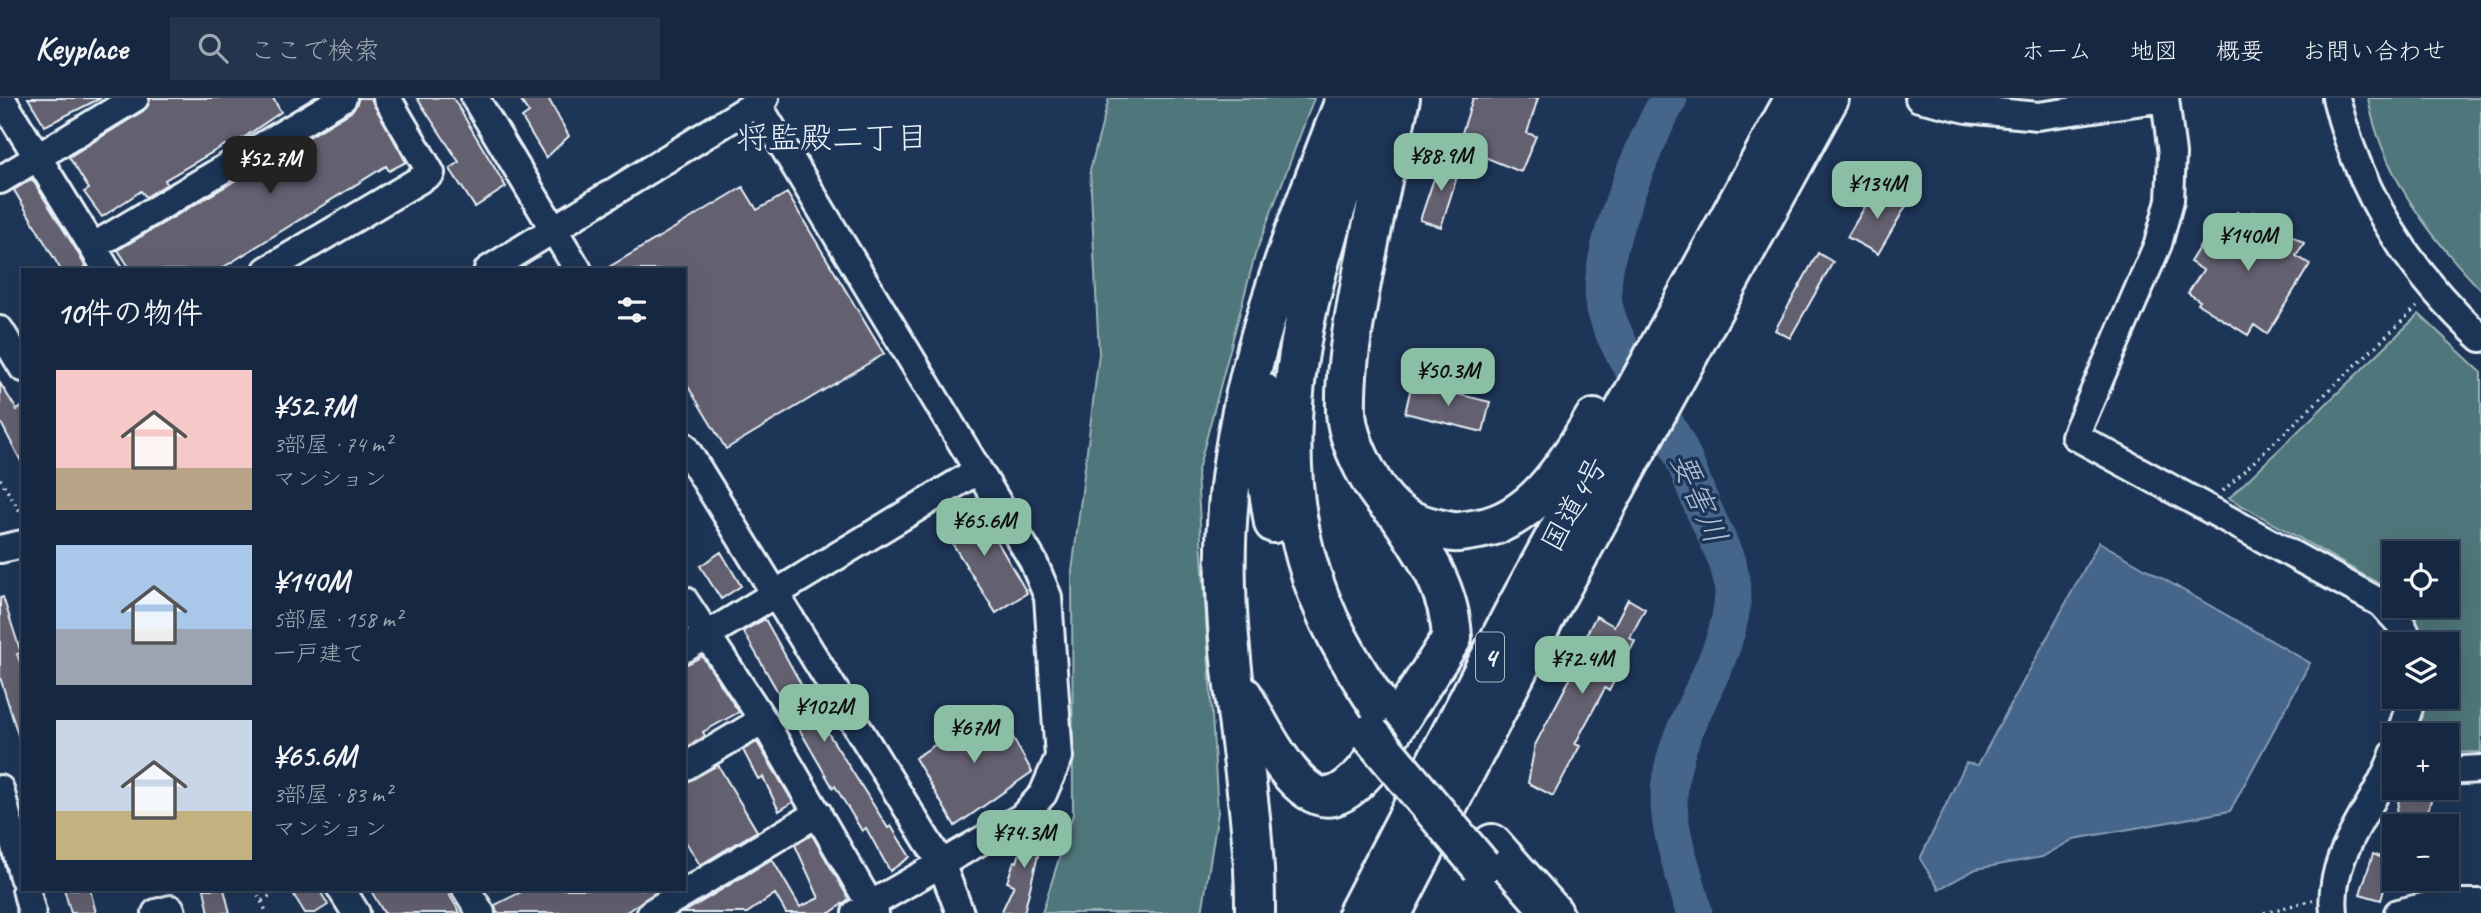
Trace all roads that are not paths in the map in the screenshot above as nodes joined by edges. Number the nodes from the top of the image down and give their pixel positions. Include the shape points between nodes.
1 (1, 98) edge
2 (135, 98) edge
3 (343, 98) edge
4 (387, 98) edge
5 (475, 98) edge
6 (1346, 98) edge
7 (1377, 98) edge
8 (1400, 98) edge
9 (1842, 98) edge
10 (1919, 98) edge
11 (2165, 98) edge
12 (2336, 98) edge
13 (761, 101) edge
14 (1813, 107) edge
15 (37, 159) junction
16 (0, 180) edge
17 (553, 228) junction
18 (1290, 242) junction
19 (101, 258) edge
20 (270, 268) edge
21 (491, 268) edge
22 (577, 268) edge
23 (0, 330) edge
24 (2481, 338) edge
25 (1661, 355) junction
26 (21, 365) edge
27 (1631, 407) junction
28 (686, 449) edge
29 (978, 471) junction
30 (1397, 512) junction
31 (21, 545) edge
32 (0, 550) edge
33 (774, 595) junction
34 (686, 603) edge
35 (1547, 614) junction
36 (2405, 632) edge
37 (707, 635) junction
38 (686, 648) edge
39 (1231, 674) junction
40 (763, 720) junction
41 (1377, 724) junction
42 (686, 766) edge
43 (2481, 769) edge
44 (2459, 770) edge
45 (2382, 785) edge
46 (0, 789) edge
47 (818, 813) junction
48 (1487, 855) junction
49 (941, 863) junction
50 (21, 869) edge
51 (26, 891) edge
52 (342, 891) edge
53 (2481, 903) edge
54 (2333, 904) edge
55 (868, 910) edge
56 (32, 913) edge
57 (156, 913) edge
58 (172, 913) edge
59 (356, 913) edge
60 (651, 913) edge
61 (960, 913) edge
62 (1255, 913) edge
63 (1358, 913) edge
64 (1392, 913) edge
65 (1421, 913) edge
66 (1522, 913) edge
67 (1553, 913) edge
68 (2398, 913) edge

1 - 15 street
2 - 15 street
3 - 19 street
4 - 20 street via 432,173
5 - 17 street
6 - 18 highway
7 - 41 highway via 1323,252 1300,348 1291,456 1306,558
8 - 30 highway via 1349,349 1346,413 1353,445 1370,478
9 - 14 highway
10 - 11 street via 1966,109 2038,116
11 - 36 street via 2172,154 2170,200 2158,244 2076,436 2381,603
12 - 24 street via 2354,158 2397,243 2425,280
13 - 17 street
13 - 29 street
14 - 25 highway, 国道4号 / 4
14 - 25 highway via 1723,229
15 - 16 street
15 - 19 street
17 - 21 street
17 - 22 street
18 - 39 highway via 1246,380 1228,483 1226,585
18 - 41 highway via 1266,341 1262,391 1263,453 1272,517 1302,606 1331,668
23 - 26 street
25 - 27 highway
25 - 27 highway, 国道4号 / 4
27 - 30 highway via 1567,462 1518,514 1486,528 1456,533 1424,526
27 - 35 highway, 国道4号 / 4
27 - 63 highway, 国道4号 / 4 via 1513,614
28 - 33 street
29 - 33 street
29 - 49 street via 1033,561 1048,597 1059,757 1043,794 1022,817
30 - 39 highway via 1445,593 1451,638 1354,784 1332,796 1314,793 1299,783 1272,749
31 - 32 street
33 - 37 street
33 - 49 street
34 - 37 street
35 - 64 highway, 国道4号 / 4
35 - 65 highway
37 - 38 street
37 - 40 street
39 - 62 highway via 1256,865
40 - 42 street
40 - 47 street
41 - 48 highway
43 - 44 street
45 - 54 street via 2341,854
46 - 50 street
47 - 55 street
47 - 60 street
48 - 66 highway
48 - 67 highway
49 - 55 street
49 - 61 street
51 - 56 street
52 - 59 street
53 - 68 street via 2440,903
57 - 58 street via 171,909

